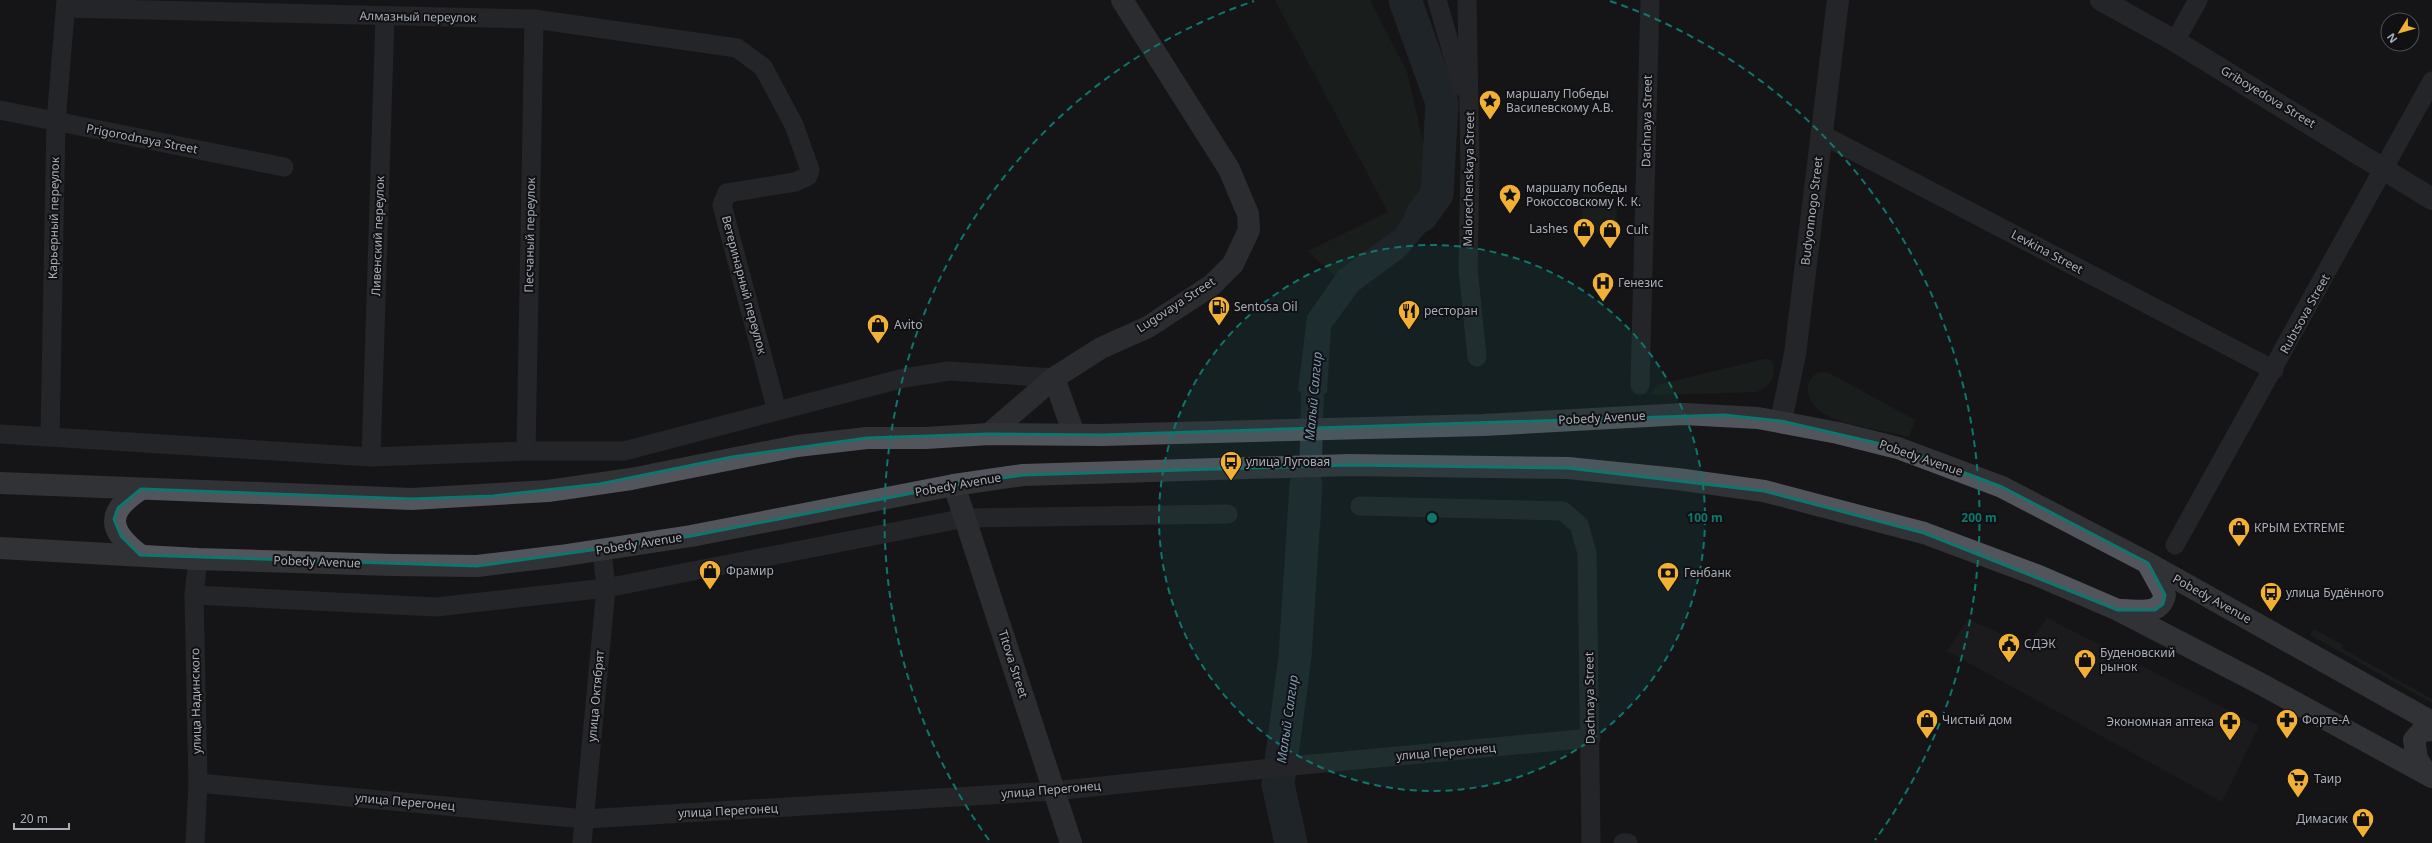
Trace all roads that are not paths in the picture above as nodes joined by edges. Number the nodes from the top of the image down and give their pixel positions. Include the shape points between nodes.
1 (1122, 0) edge
2 (1437, 0) edge
3 (1467, 0) edge
4 (1650, 0) edge
5 (1838, 0) edge
6 (2101, 0) edge
7 (2198, 0) edge
8 (66, 4) edge
9 (385, 16) junction
10 (534, 19) junction
11 (2175, 41) junction
12 (762, 67) joint
13 (2432, 81) edge
14 (1470, 99) junction
15 (0, 110) edge
16 (56, 122) junction
17 (1821, 134) junction
18 (284, 167) dead end
19 (2384, 168) junction
20 (2432, 199) edge
21 (1477, 357) dead end
22 (2274, 370) junction
23 (1054, 378) junction
24 (1640, 385) dead end
25 (777, 411) junction
26 (1781, 421) junction
27 (0, 434) edge
28 (989, 434) junction
29 (1074, 434) junction
30 (50, 436) junction
31 (526, 451) junction
32 (371, 457) junction
33 (0, 483) edge
34 (954, 485) junction
35 (141, 489) junction
36 (1360, 506) dead end
37 (1228, 514) dead end
38 (965, 518) junction
39 (2175, 545) dead end
40 (0, 548) edge
41 (602, 550) junction
42 (140, 555) junction
43 (198, 559) junction
44 (2148, 564) junction
45 (606, 588) junction
46 (194, 595) junction
47 (2118, 610) junction
48 (2432, 722) edge
49 (2432, 730) edge
50 (1591, 738) junction
51 (2430, 776) edge
52 (198, 783) junction
53 (1054, 791) junction
54 (585, 819) junction
55 (195, 843) edge
56 (582, 843) edge
57 (1071, 843) edge
58 (1591, 843) edge
59 (1623, 843) edge
60 (1628, 843) edge

1 - 23 main road, Lugovaya Street via 1229,169 1248,214 1249,230 1232,264 1212,285 1148,327 1102,348
2 - 14 street via 1463,89
3 - 14 street, Malorechenskaya Street
4 - 24 street, Dachnaya Street
5 - 17 street, Budyonnogo Street
6 - 11 street, Griboyedova Street
7 - 11 street
8 - 9 street, Алмазный переулок
8 - 16 street, Карьерный переулок
9 - 10 street, Алмазный переулок
9 - 32 street, Ливенский переулок
10 - 12 street, Алмазный переулок via 737,48
10 - 31 street, Песчаный переулок
11 - 19 street, Griboyedova Street
12 - 25 street, Ветеринарный переулок via 794,125 810,170 808,176 795,182 727,193 722,205
13 - 19 street, Rubtsova Street
14 - 21 street, Malorechenskaya Street via 1468,269
15 - 16 street, Prigorodnaya Street
16 - 18 street, Prigorodnaya Street
16 - 30 street, Карьерный переулок
17 - 22 street, Levkina Street
17 - 26 street, Budyonnogo Street via 1795,354
19 - 20 street, Griboyedova Street
19 - 22 street, Rubtsova Street
22 - 39 street, Rubtsova Street
23 - 25 street via 949,371 904,378
23 - 28 main road, Lugovaya Street
23 - 29 main road
25 - 31 street via 624,451
26 - 29 main road, Pobedy Avenue via 1684,414 1483,425
26 - 44 main road, Pobedy Avenue via 1898,448 1950,466 2002,487
27 - 30 street
28 - 29 main road
28 - 35 main road via 867,438 798,446 600,484 493,496 412,499
30 - 32 street
31 - 32 street
33 - 35 main road
34 - 38 main road, Titova Street
34 - 41 main road, Pobedy Avenue via 691,536
34 - 47 main road, Pobedy Avenue via 1023,475 1349,465 1568,468 1677,478 1764,491 1924,533 2038,576
35 - 42 main road via 127,498 118,508 114,519 121,536
36 - 50 street, Dachnaya Street via 1563,511 1579,526 1587,553
37 - 38 street
38 - 45 street
38 - 53 main road, Titova Street
40 - 42 main road, Pobedy Avenue
41 - 43 main road, Pobedy Avenue via 477,566
41 - 45 street, улица Октябрят
42 - 43 main road, Pobedy Avenue
43 - 46 street, улица Надинского
44 - 47 main road via 2160,581 2165,595 2163,604 2155,610
44 - 48 main road, Pobedy Avenue
45 - 46 street via 436,607
45 - 54 street, улица Октябрят
46 - 52 street, улица Надинского
47 - 51 main road via 2262,684
49 - 51 main road via 2422,731 2414,740 2417,759
50 - 53 street, улица Перегонец
50 - 58 street, Dachnaya Street
52 - 54 street, улица Перегонец
52 - 55 street, улица Надинского
53 - 54 street, улица Перегонец
53 - 57 main road, Titova Street
54 - 56 street, улица Октябрят
59 - 60 street

